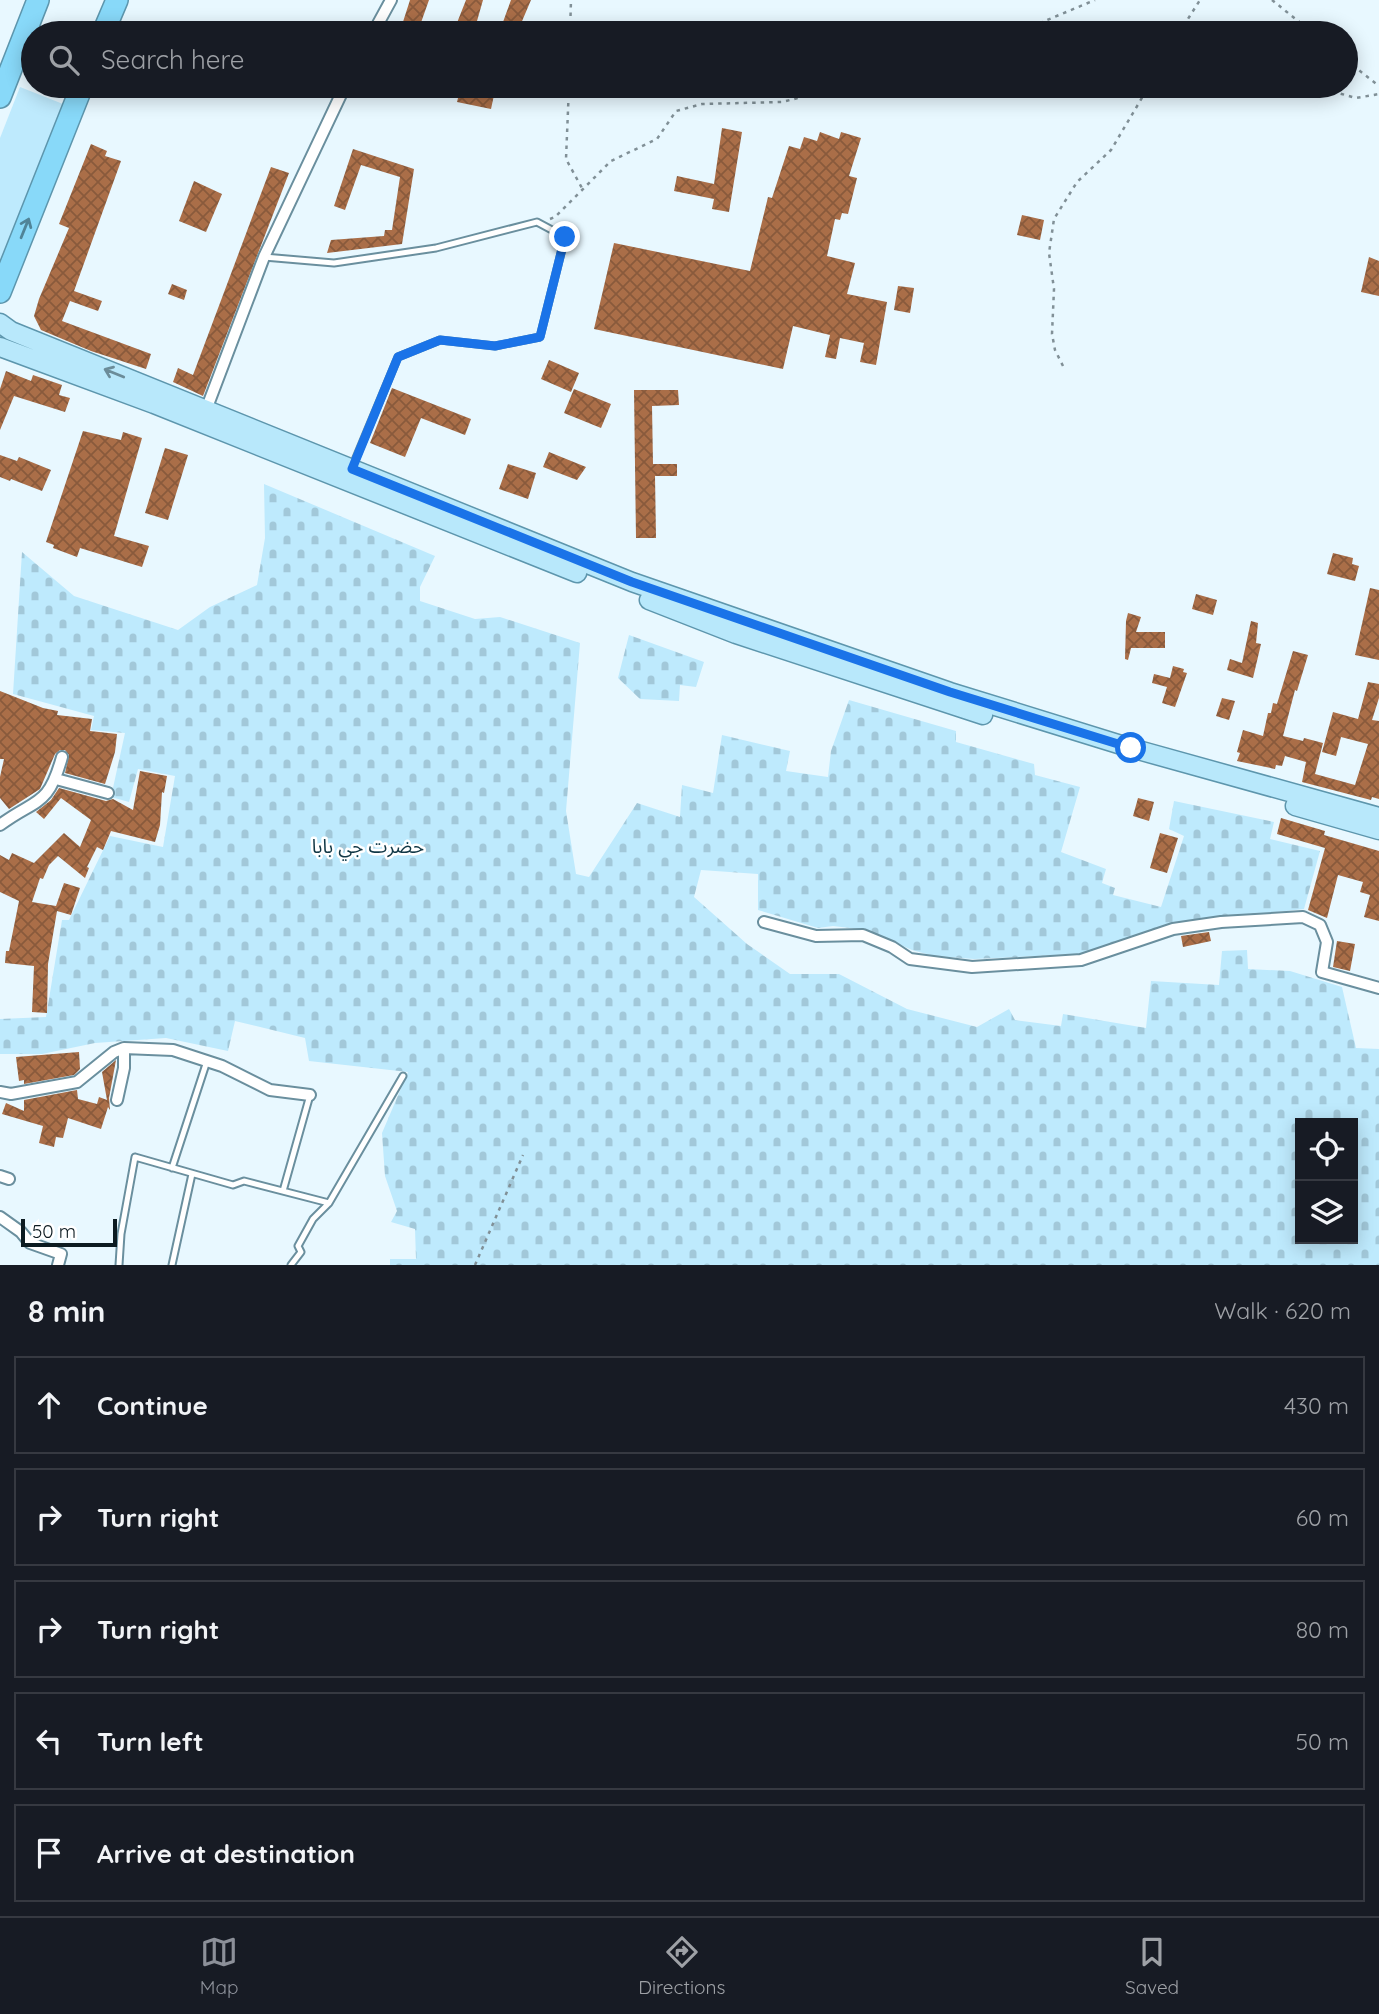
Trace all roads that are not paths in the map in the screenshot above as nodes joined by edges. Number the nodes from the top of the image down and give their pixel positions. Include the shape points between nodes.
1 (38, 0) edge
2 (117, 0) edge
3 (391, 0) edge
4 (30, 21) edge
5 (108, 21) edge
6 (380, 21) edge
7 (21, 43) edge
8 (0, 97) edge
9 (77, 98) edge
10 (339, 98) edge
11 (264, 257) junction
12 (0, 292) edge
13 (0, 323) edge
14 (0, 347) edge
15 (157, 398) junction
16 (206, 410) junction
17 (349, 475) junction
18 (745, 629) junction
19 (62, 757) dead end
20 (56, 779) junction
21 (108, 793) dead end
22 (1379, 817) edge
23 (0, 825) edge
24 (1379, 830) edge
25 (764, 922) dead end
26 (1379, 988) edge
27 (124, 1048) junction
28 (207, 1061) junction
29 (403, 1076) dead end
30 (0, 1092) edge
31 (310, 1095) joint
32 (117, 1100) dead end
33 (172, 1168) junction
34 (192, 1174) junction
35 (283, 1191) junction
36 (330, 1203) junction
37 (0, 1217) edge
38 (58, 1265) edge
39 (119, 1265) edge
40 (172, 1265) edge
41 (291, 1265) edge

1 - 4 highway
2 - 5 highway
3 - 6 street
7 - 8 highway
12 -> 9 highway
10 - 11 street
11 - 16 street
11 - 17 lane via 334,263 436,248 537,222 565,237 540,337 495,346 440,340 398,357
15 -> 13 main road
14 - 15 main road
15 - 16 main road
15 - 17 main road
16 - 17 main road
17 - 18 main road via 469,531
18 - 22 main road via 1131,748
18 - 24 main road via 938,702
19 - 20 street
20 - 21 street
20 - 23 street via 43,800
25 - 26 street via 816,936 863,936 910,959 972,967 1081,960 1173,929 1303,917 1320,925 1327,942 1322,972
27 - 28 street via 173,1050
27 - 30 street via 77,1082
27 - 32 street
28 - 31 street via 270,1090
28 - 33 lane
29 - 36 lane
31 - 35 lane
33 - 34 lane
33 - 39 lane via 135,1157
34 - 35 lane
34 - 40 lane
35 - 36 lane
36 - 41 lane via 313,1219
37 - 38 street via 30,1243 61,1254

